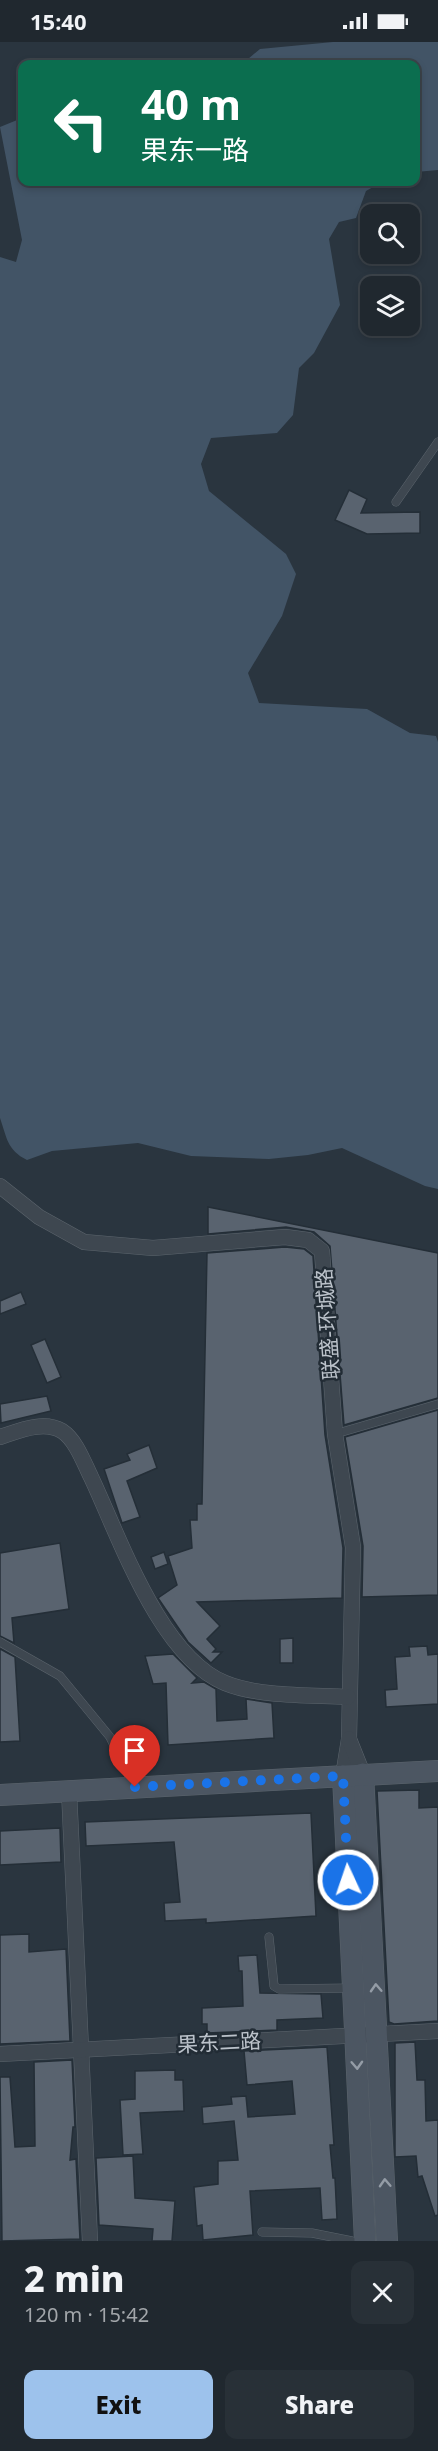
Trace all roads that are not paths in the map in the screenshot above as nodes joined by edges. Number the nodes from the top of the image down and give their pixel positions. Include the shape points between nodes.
1 (438, 442) edge
2 (396, 502) dead end
3 (0, 1186) edge
4 (438, 1404) edge
5 (334, 1434) junction
6 (0, 1437) edge
7 (0, 1642) edge
8 (348, 1697) junction
9 (438, 1771) edge
10 (353, 1775) junction
11 (135, 1787) junction
12 (69, 1791) junction
13 (0, 1795) edge
14 (372, 1919) junction
15 (350, 1921) junction
16 (269, 1937) dead end
17 (353, 1988) junction
18 (438, 2031) edge
19 (378, 2034) junction
20 (356, 2035) junction
21 (81, 2050) junction
22 (0, 2054) edge
23 (383, 2149) junction
24 (361, 2150) junction
25 (262, 2232) dead end
26 (90, 2241) edge
27 (352, 2241) edge
28 (365, 2241) edge
29 (387, 2241) edge

1 - 2 lane
3 - 5 street, 联盛-环城路 via 39,1217 84,1242 153,1248 285,1237 308,1240 322,1251
4 - 5 lane
5 - 8 street, 联盛-环城路 via 352,1547
6 - 8 street via 44,1427 65,1434 81,1456 157,1613 187,1655 206,1672 226,1684 253,1689
7 - 11 lane via 60,1676 110,1737
8 - 10 street, 联盛-环城路
9 - 10 street
10 - 11 street
10 - 14 street
10 - 15 street
11 - 12 street
12 - 13 street
12 - 21 street
14 - 15 street
19 -> 14 street
15 - 17 street
16 - 17 lane via 274,1986
17 - 20 street
18 - 19 street, 果东二路
19 - 20 street, 果东二路
19 - 23 street
20 - 21 street, 果东二路
20 -> 24 street
21 - 22 street, 果东二路
21 - 26 street
23 - 24 street
29 -> 23 street
24 - 28 street
25 - 27 lane

